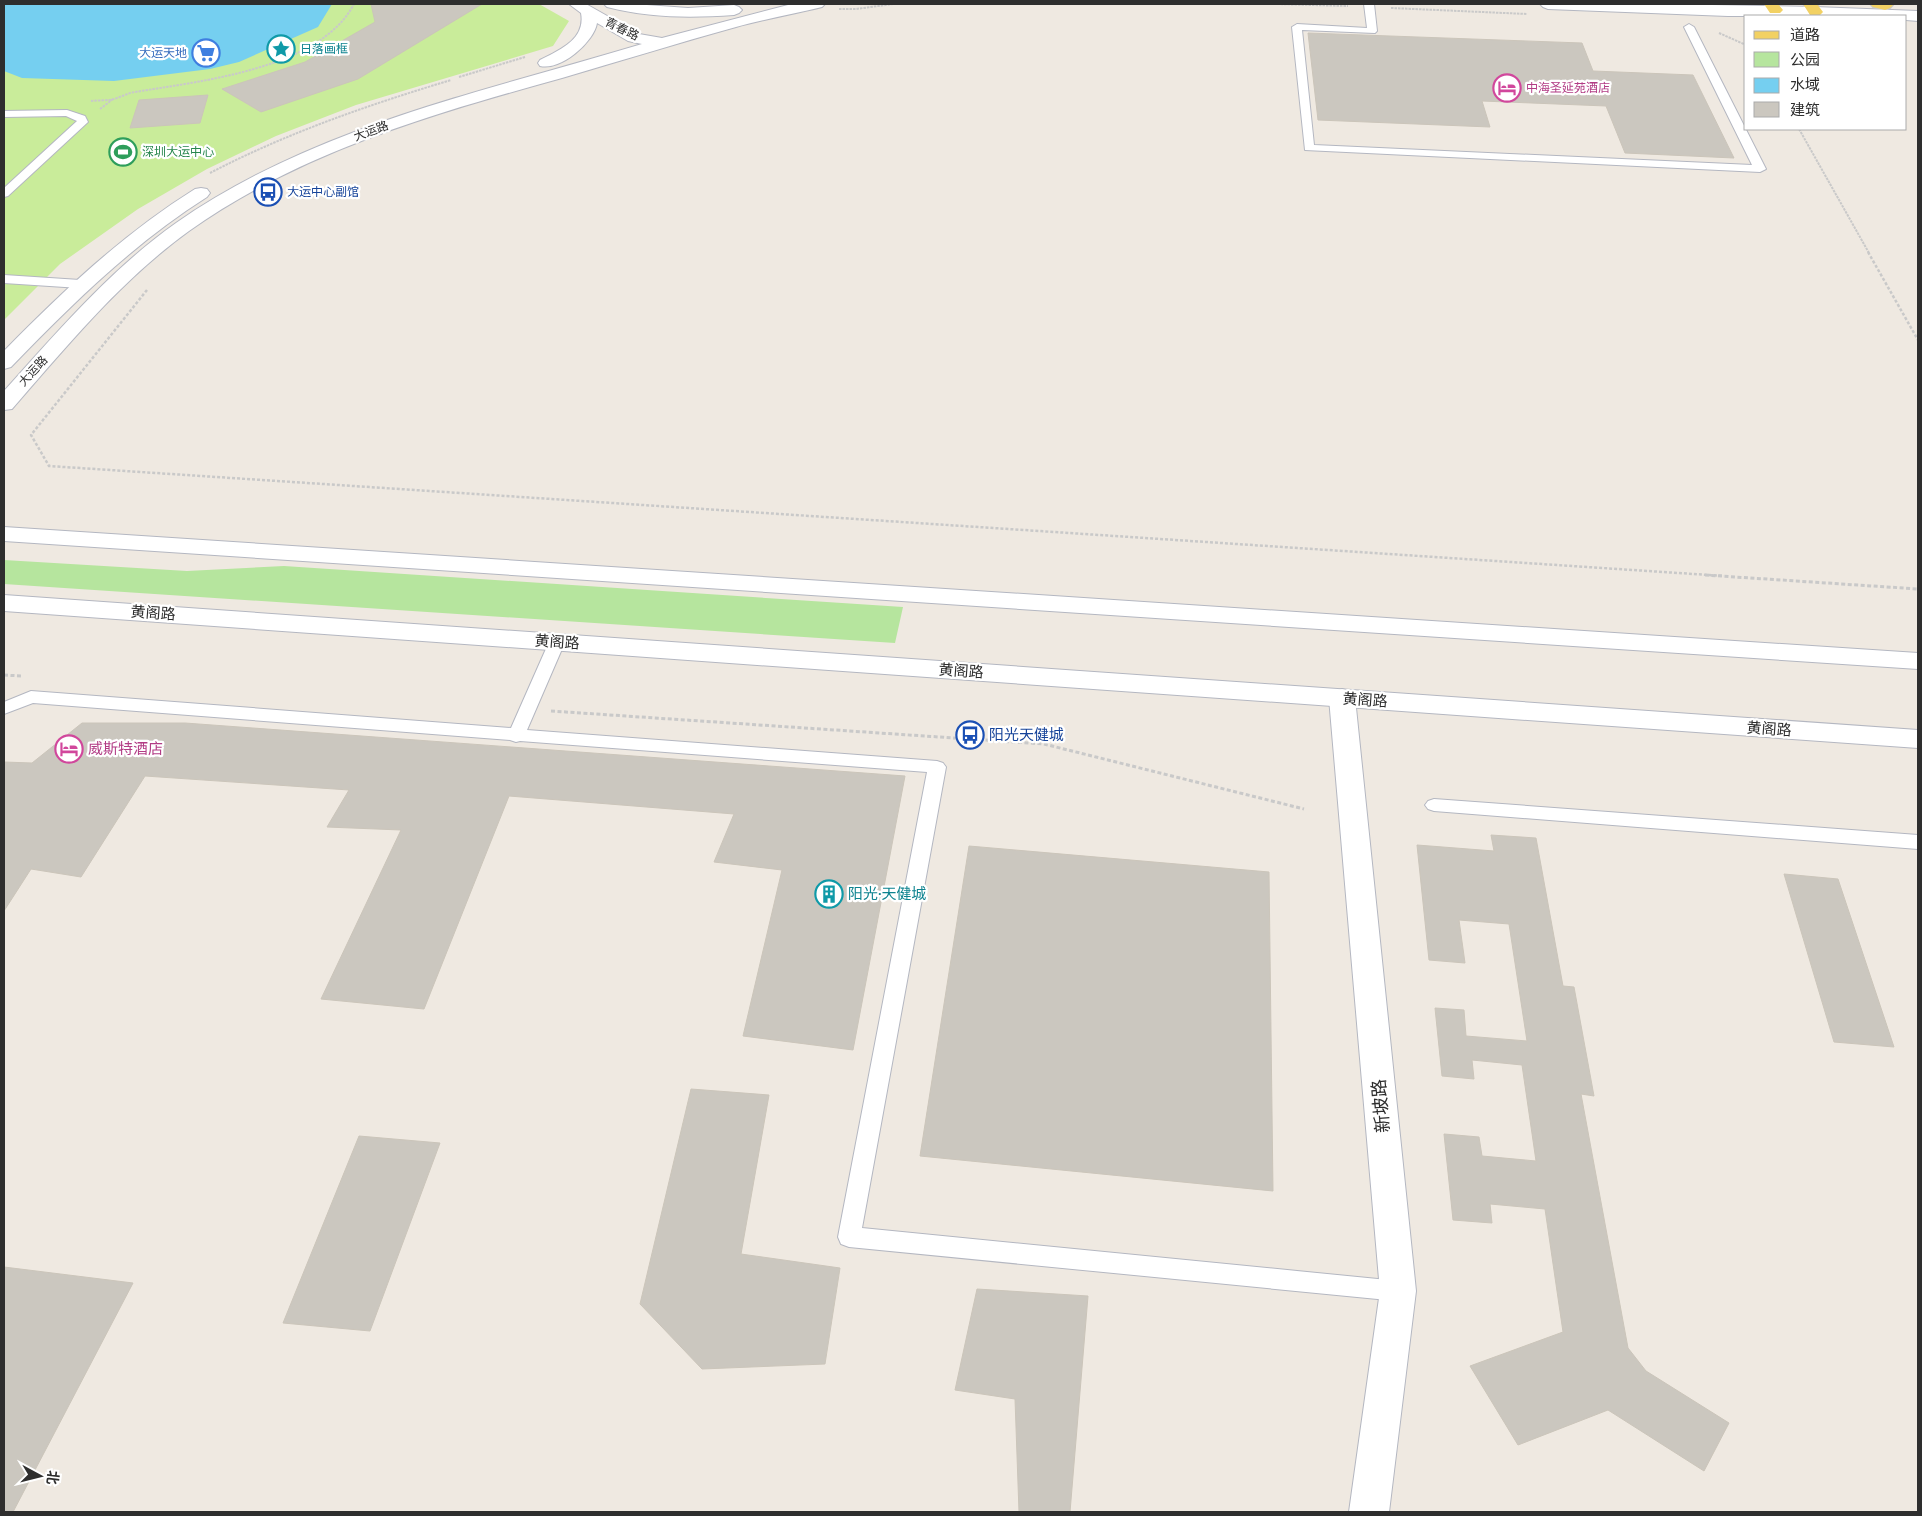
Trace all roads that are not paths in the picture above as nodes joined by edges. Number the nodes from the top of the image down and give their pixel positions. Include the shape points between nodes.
1 (611, 4) edge
2 (762, 4) edge
3 (817, 4) edge
4 (1548, 4) edge
5 (1837, 4) edge
6 (1882, 5) edge
7 (1369, 6) edge
8 (582, 7) edge
9 (1773, 7) edge
10 (1918, 7) edge
11 (1813, 8) edge
12 (734, 10) junction
13 (1905, 15) edge
14 (1689, 27) dead end
15 (661, 37) junction
16 (634, 38) junction
17 (546, 63) junction
18 (4, 114) edge
19 (258, 162) dead end
20 (220, 182) dead end
21 (4, 194) edge
22 (4, 279) edge
23 (80, 284) junction
24 (4, 363) edge
25 (4, 404) edge
26 (4, 516) edge
27 (4, 534) edge
28 (50, 537) junction
29 (6, 603) edge
30 (557, 642) junction
31 (1918, 660) edge
32 (1342, 698) junction
33 (4, 708) edge
34 (516, 736) junction
35 (1918, 739) edge
36 (1434, 805) dead end
37 (1918, 842) edge
38 (1398, 1291) junction
39 (1369, 1512) edge

1 - 12 street via 670,12
1 - 15 street, 青春路
2 - 12 street, 大运路
3 - 15 street, 大运路
4 - 9 street via 1719,10
5 - 6 street
6 - 10 street
7 - 14 lane via 1372,31 1297,27 1310,148 1760,169
8 - 16 street, 青春路
8 - 17 street via 591,18 581,41
9 - 11 street
11 - 13 street
12 - 15 street, 大运路
15 - 16 street, 大运路
15 - 25 street, 大运路 via 350,138 265,177 198,217 142,259
16 - 17 street, 大运路
17 - 19 street, 大运路 via 352,121
18 - 21 lane via 68,114 81,118 83,122
20 - 23 street, 大运路 via 150,226
22 - 23 lane
23 - 24 street, 大运路
26 - 28 street via 19,526
27 - 28 street
28 - 31 street
29 - 30 street, 黄阁路
30 - 32 street, 黄阁路
30 - 34 lane
32 - 35 street, 黄阁路
32 - 38 street, 新坡路
33 - 34 lane via 31,697
34 - 38 lane via 937,767 849,1237
36 - 37 lane
38 - 39 street, 新坡路

